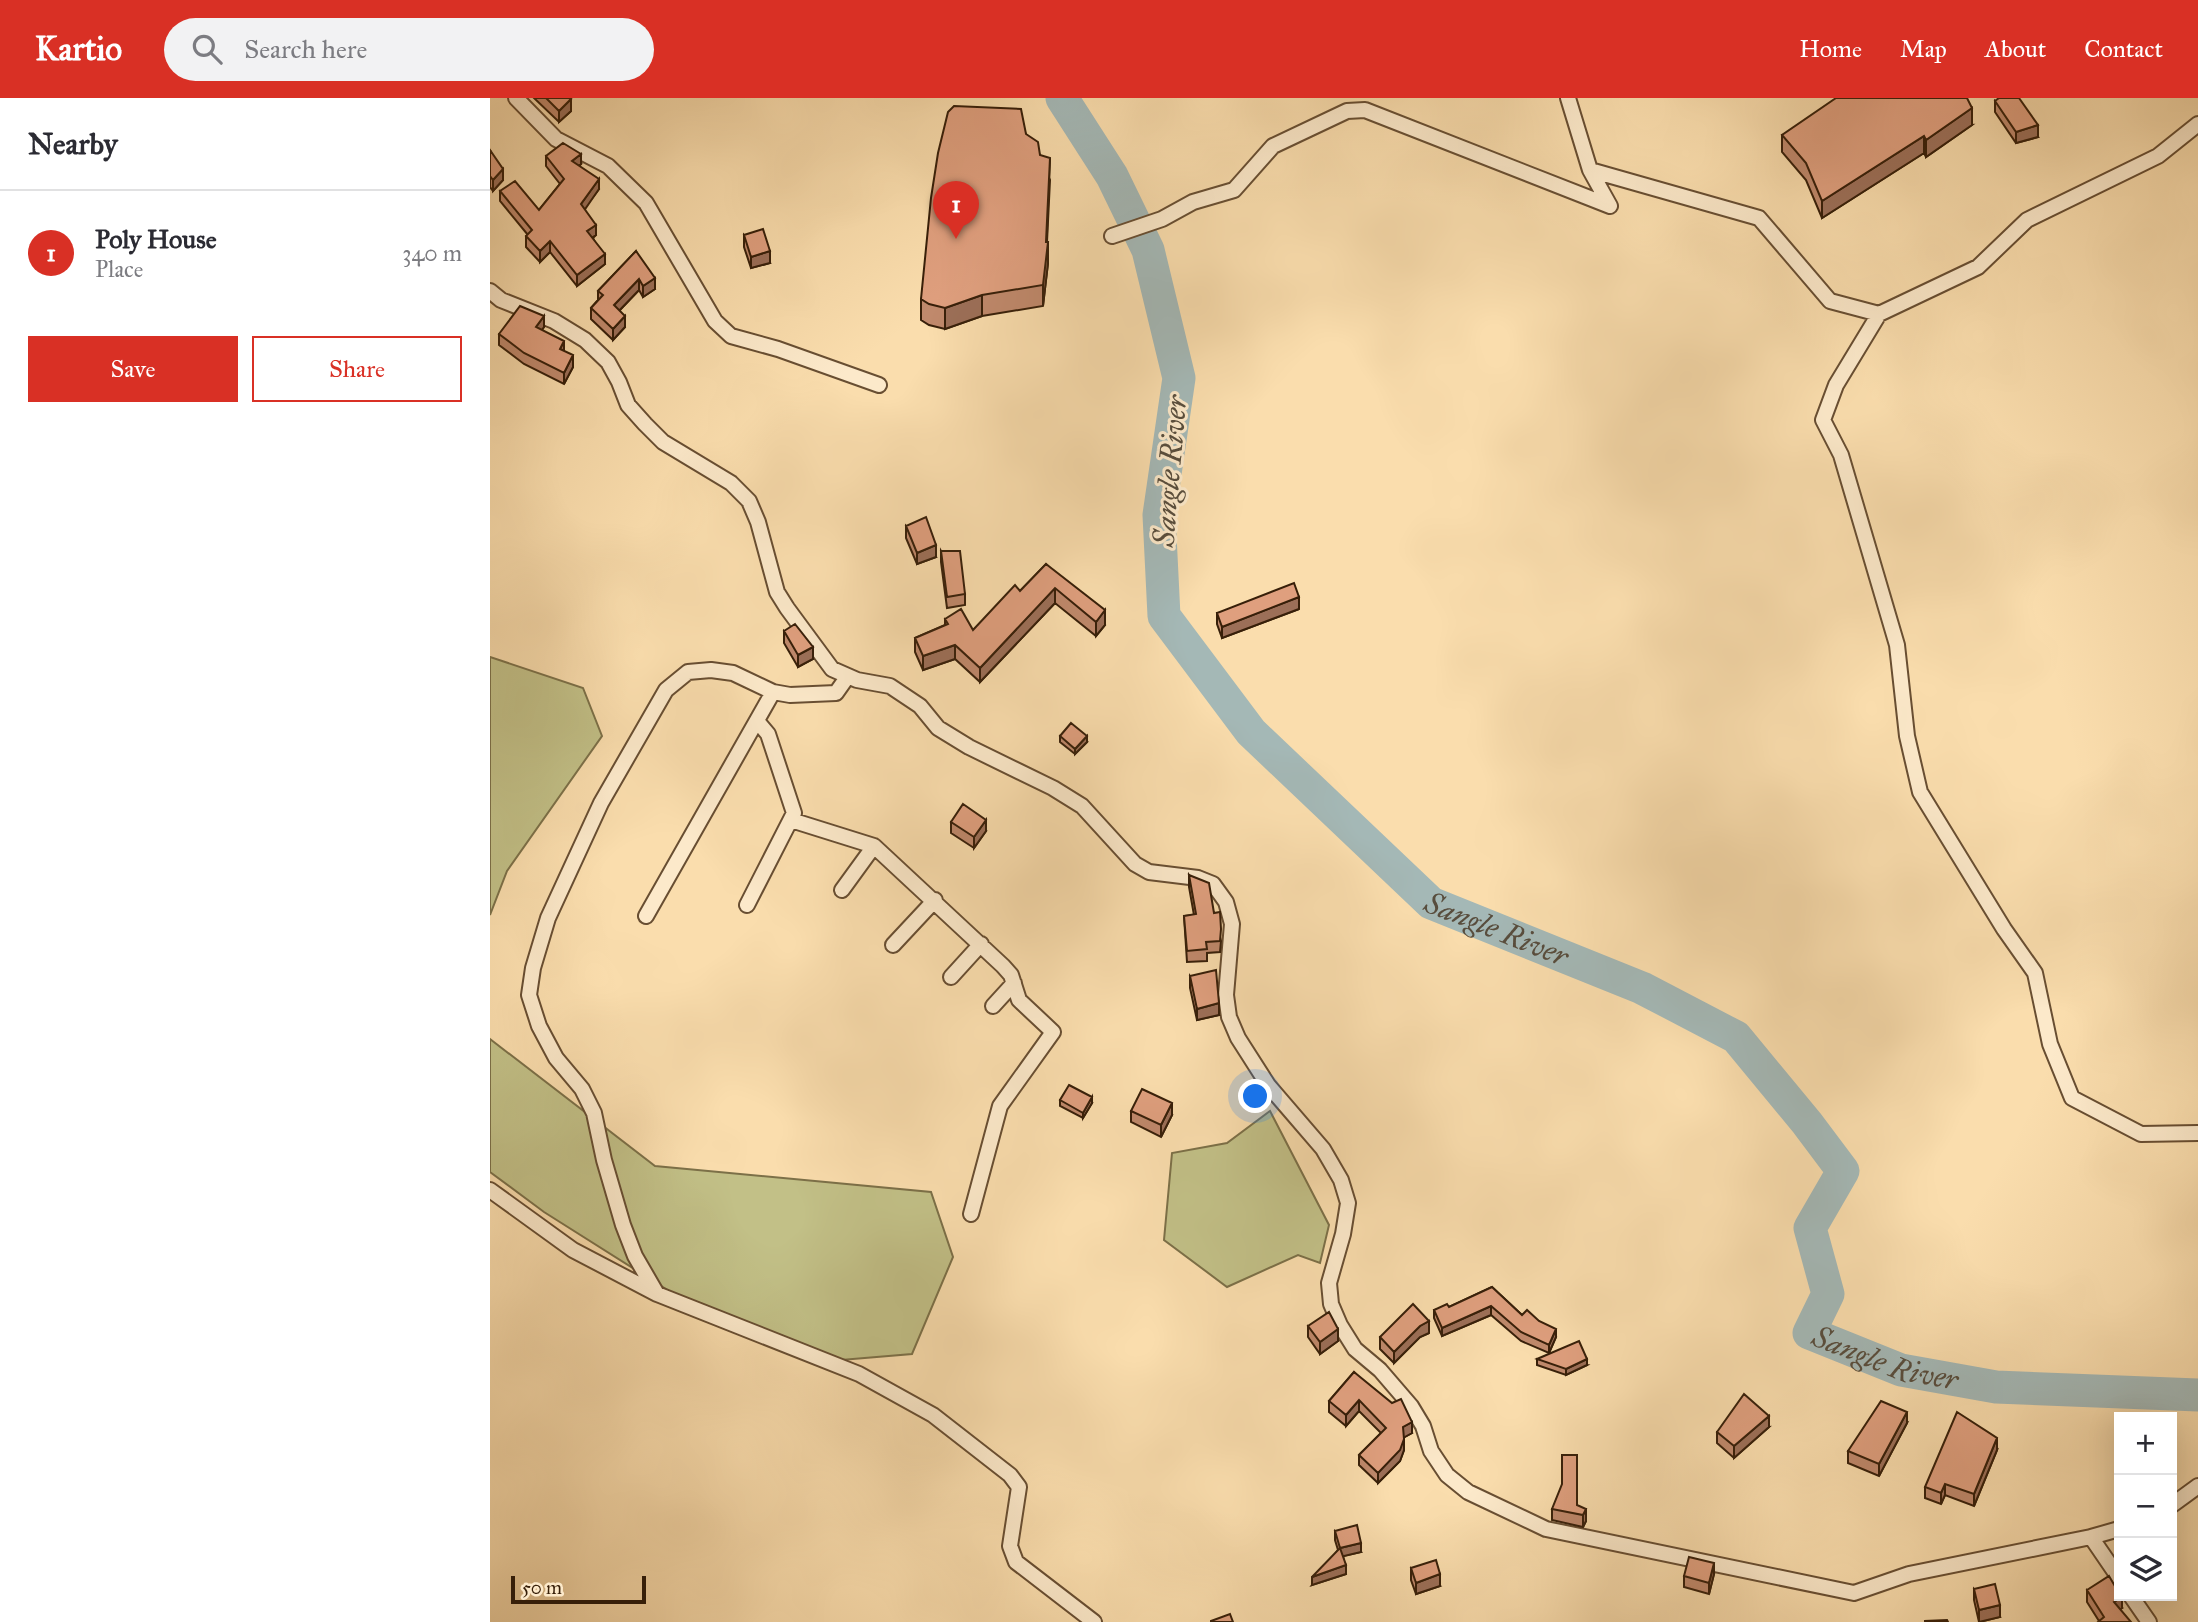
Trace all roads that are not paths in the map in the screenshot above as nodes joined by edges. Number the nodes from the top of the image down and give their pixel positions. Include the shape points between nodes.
1 (516, 98) edge
2 (1568, 98) edge
3 (2198, 124) edge
4 (1590, 170) junction
5 (1112, 236) dead end
6 (490, 291) edge
7 (1879, 314) junction
8 (879, 385) dead end
9 (848, 676) junction
10 (772, 692) junction
11 (757, 721) junction
12 (791, 820) junction
13 (874, 846) junction
14 (842, 890) dead end
15 (935, 901) junction
16 (747, 905) dead end
17 (646, 916) dead end
18 (893, 944) dead end
19 (981, 944) junction
20 (951, 977) dead end
21 (1014, 983) junction
22 (993, 1006) dead end
23 (2198, 1133) edge
24 (490, 1190) edge
25 (971, 1214) dead end
26 (657, 1294) junction
27 (2198, 1486) edge
28 (2177, 1501) edge
29 (2114, 1530) edge
30 (2091, 1537) junction
31 (2114, 1571) edge
32 (2134, 1601) edge
33 (1094, 1622) edge
34 (2149, 1622) edge

1 - 8 street via 556,139 608,166 646,203 715,321 731,336
2 - 4 street
3 - 7 street via 2158,156 2027,220 1978,267
4 - 5 street via 1610,206 1365,110 1347,111 1273,146 1234,190
4 - 7 street via 1759,218 1829,301
6 - 9 street via 585,340 608,362 628,405 663,442 731,483 749,501 782,600 832,668
7 - 23 street via 1836,385 1824,420 1842,455 1897,645 1907,736 1920,792 2035,973 2050,1044 2072,1098 2141,1134
9 - 10 street via 836,693
9 - 30 street via 890,686 920,706 938,728 1082,806 1149,872 1213,884 1226,902 1232,924 1226,995 1229,1017 1268,1085 1323,1149 1348,1203 1329,1283 1331,1304 1356,1349 1411,1406 1447,1475 1468,1492 1546,1529 1854,1593 1909,1574
10 - 11 street
10 - 26 street via 733,673 711,670 688,673 666,690 601,803 548,918 533,968 529,995 539,1026 594,1113 623,1225
11 - 12 street via 768,734 794,813
11 - 17 street
12 - 13 street
12 - 16 street
13 - 14 street
13 - 15 street
15 - 18 street
15 - 19 street
19 - 20 street
19 - 21 street
21 - 22 street
21 - 25 street via 1019,1000 1053,1032 1000,1106
24 - 26 street via 573,1250
26 - 33 street via 859,1374 933,1415 1019,1487 1010,1546 1016,1562
27 - 28 street
29 - 30 street
30 - 31 street
32 - 34 street

